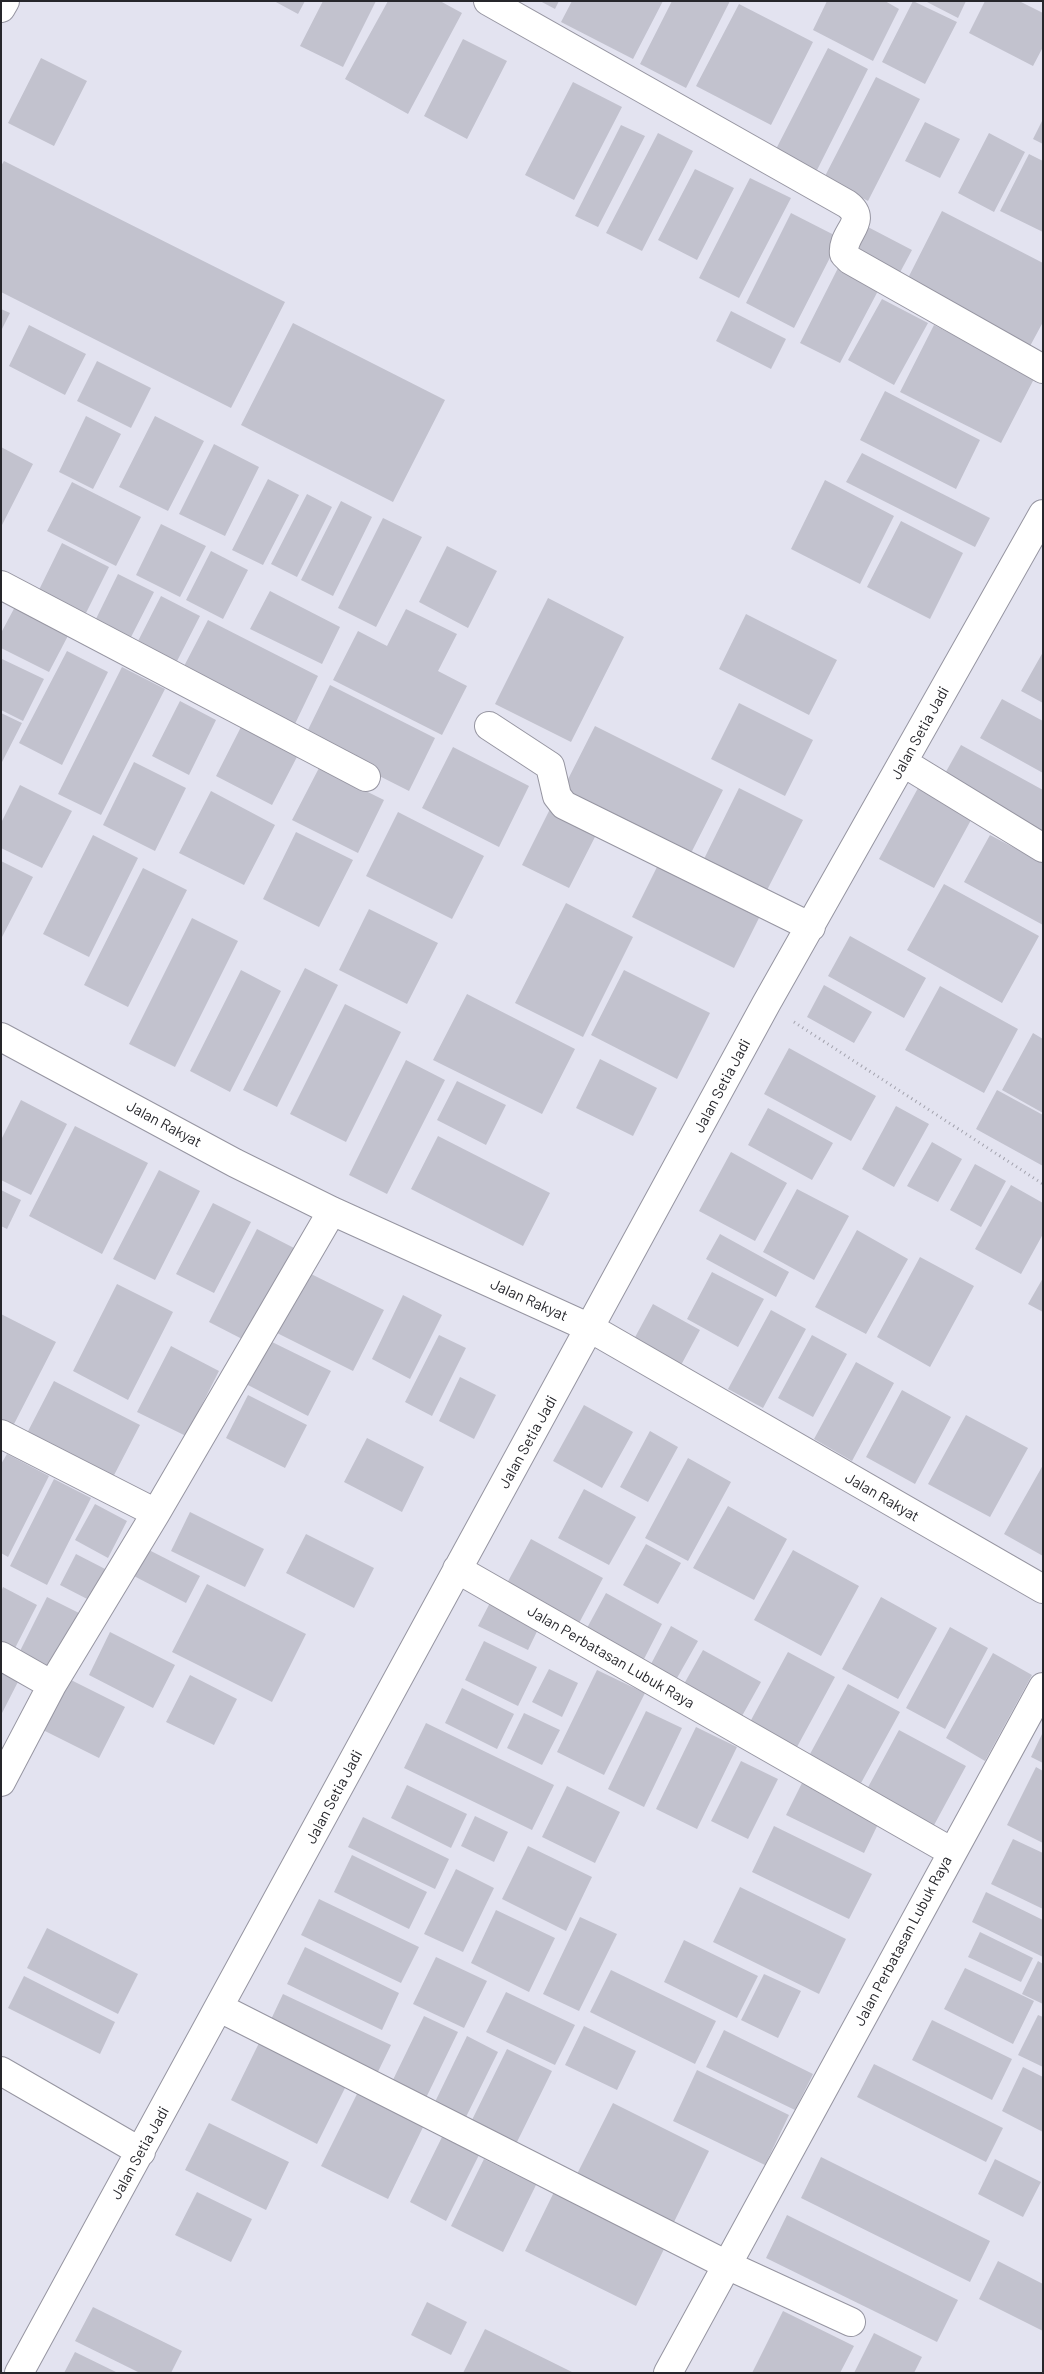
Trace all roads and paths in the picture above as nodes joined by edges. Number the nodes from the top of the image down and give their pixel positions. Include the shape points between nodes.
1 (5, 1) edge
2 (488, 1) edge
3 (1, 8) edge
4 (1043, 369) edge
5 (1043, 514) edge
6 (1, 586) edge
7 (489, 726) dead end
8 (904, 763) junction
9 (366, 777) dead end
10 (1043, 848) edge
11 (810, 927) junction
12 (766, 1004) junction
13 (1, 1036) edge
14 (1043, 1184) edge
15 (332, 1211) junction
16 (590, 1328) junction
17 (1, 1434) edge
18 (156, 1513) junction
19 (457, 1569) junction
20 (1043, 1589) edge
21 (1, 1656) edge
22 (52, 1685) junction
23 (1043, 1687) edge
24 (1, 1782) edge
25 (952, 1852) junction
26 (220, 2008) junction
27 (1, 2071) edge
28 (141, 2152) junction
29 (727, 2265) junction
30 (851, 2322) dead end
31 (19, 2373) edge
32 (668, 2373) edge

1 - 3 street
2 - 4 street via 847,204 857,215 844,246 844,254 850,260
5 - 8 street, Jalan Setia Jadi
6 - 9 street
7 - 11 street via 550,766 558,796 564,805
8 - 10 street
8 - 11 street, Jalan Setia Jadi
11 - 12 street, Jalan Setia Jadi
12 - 14 path
12 - 16 street, Jalan Setia Jadi
13 - 15 street, Jalan Rakyat via 235,1163
15 - 16 street, Jalan Rakyat
15 - 18 street
16 - 19 street, Jalan Setia Jadi
16 - 20 street, Jalan Rakyat
17 - 18 street
18 - 22 street
19 - 25 street, Jalan Perbatasan Lubuk Raya
19 - 26 street, Jalan Setia Jadi
21 - 22 street
22 - 24 street
23 - 25 street
25 - 29 street, Jalan Perbatasan Lubuk Raya
26 - 28 street, Jalan Setia Jadi
26 - 29 street
27 - 28 street
28 - 31 street, Jalan Setia Jadi
29 - 30 street
29 - 32 street, Jalan Perbatasan Lubuk Raya

